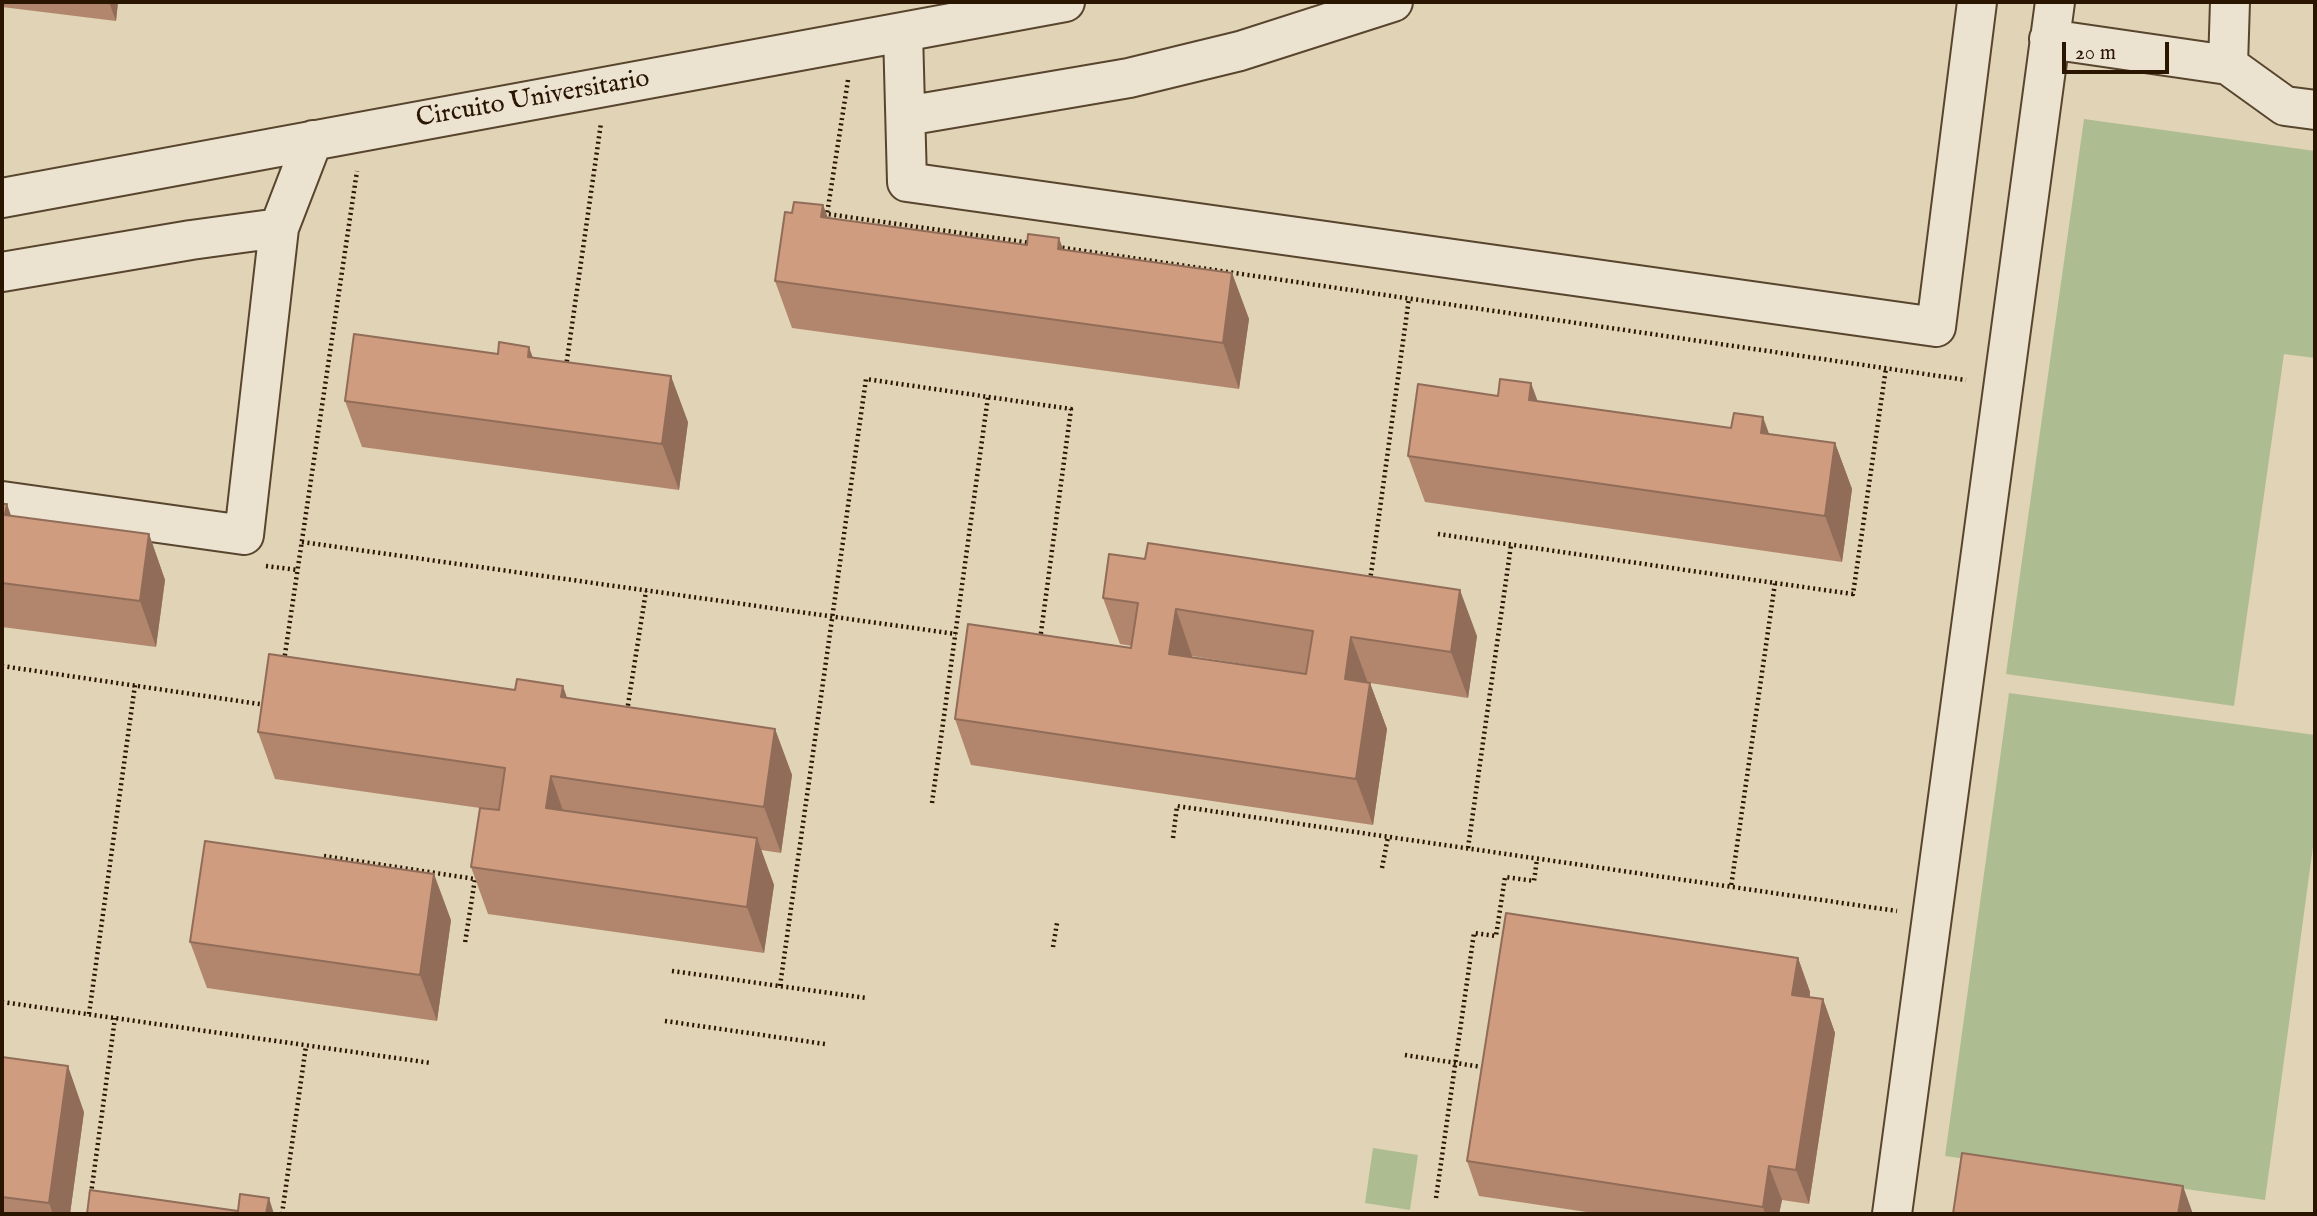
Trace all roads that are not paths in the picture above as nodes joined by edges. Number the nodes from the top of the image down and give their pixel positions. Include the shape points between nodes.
1 (1065, 2) edge
2 (1393, 2) edge
3 (1978, 2) edge
4 (2230, 2) edge
5 (2052, 20) edge
6 (903, 32) junction
7 (2228, 65) junction
8 (2315, 110) edge
9 (906, 116) junction
10 (313, 140) junction
11 (2, 198) edge
12 (279, 228) junction
13 (2, 272) edge
14 (2, 501) edge
15 (1892, 1214) edge

1 - 6 street, Circuito Universitario
2 - 9 street via 1240,51 1129,78
3 - 9 street via 1936,327 907,182
4 - 7 street
5 - 7 street
5 - 15 street
6 - 9 street
6 - 10 street, Circuito Universitario
7 - 8 street via 2285,106
10 - 11 street, Circuito Universitario
10 - 12 street
12 - 13 street
12 - 14 street via 244,535

